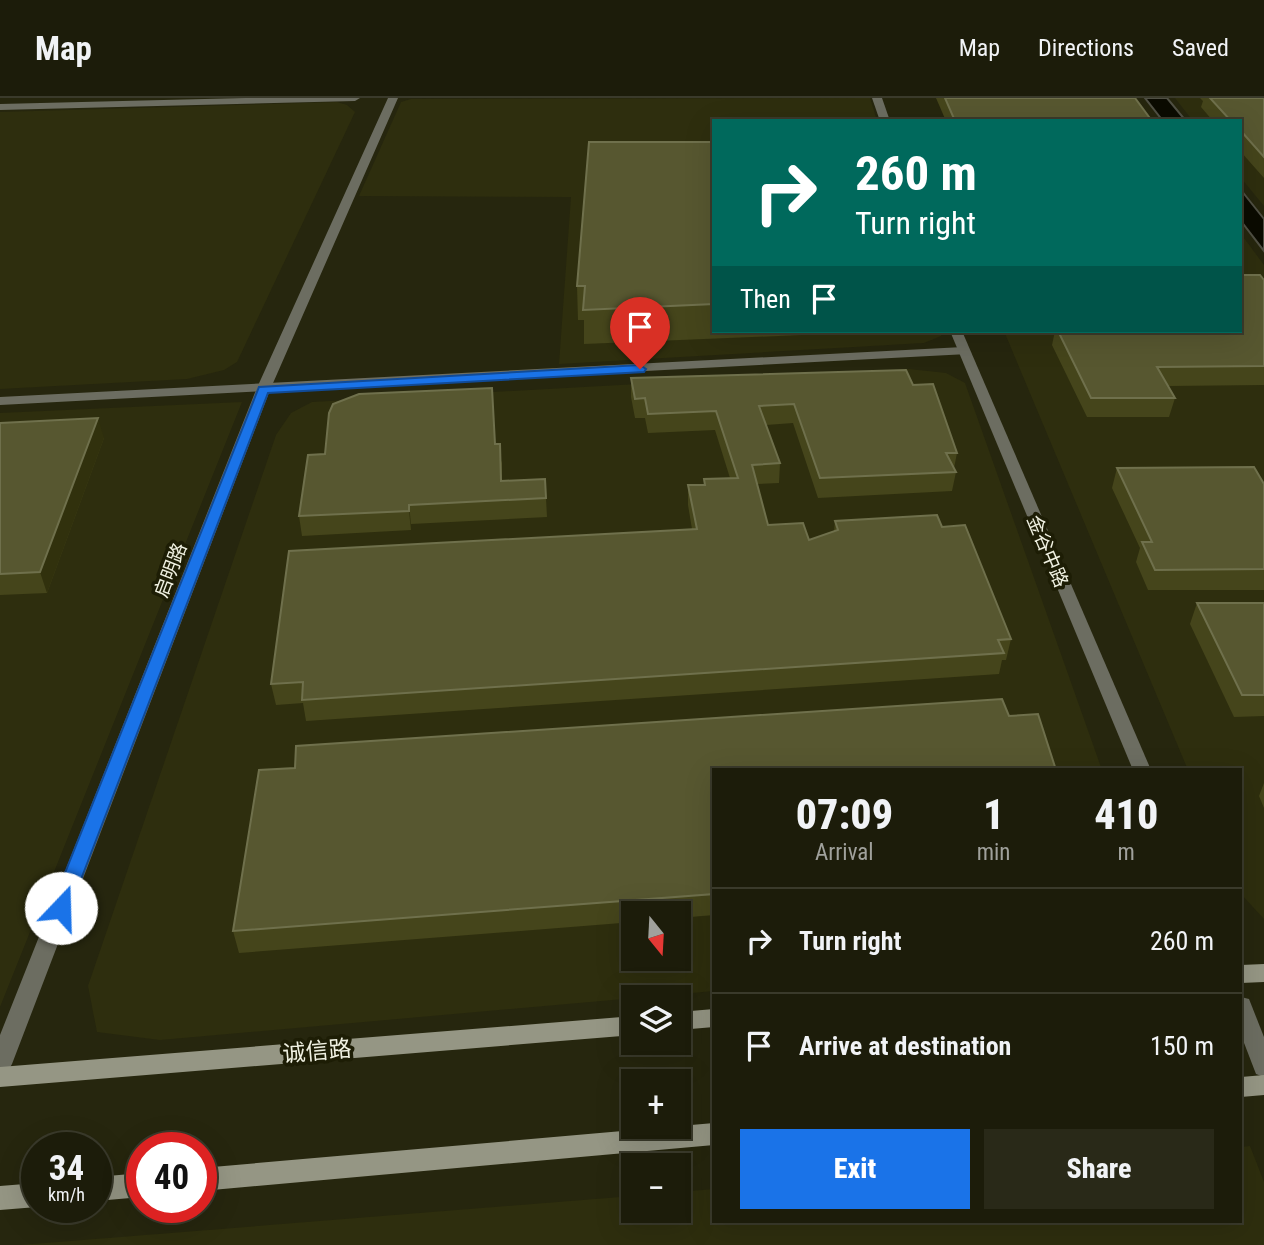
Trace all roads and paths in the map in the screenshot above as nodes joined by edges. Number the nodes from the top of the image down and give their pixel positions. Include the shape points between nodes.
1 (67, 98) edge
2 (355, 98) edge
3 (393, 98) edge
4 (877, 98) edge
5 (0, 100) edge
6 (0, 107) edge
7 (884, 119) edge
8 (957, 333) edge
9 (963, 351) junction
10 (263, 390) junction
11 (0, 401) edge
12 (1141, 768) edge
13 (1264, 973) edge
14 (1242, 974) edge
15 (1242, 1009) edge
16 (712, 1018) edge
17 (691, 1020) edge
18 (621, 1025) edge
19 (0, 1064) edge
20 (1264, 1066) edge
21 (0, 1077) edge
22 (1264, 1085) edge
23 (1242, 1087) edge
24 (712, 1134) edge
25 (217, 1179) edge
26 (21, 1196) edge
27 (0, 1198) edge

1 - 5 street
2 - 6 street
3 - 10 street, 启明路
4 - 7 street
8 - 9 street, 金谷中路
9 - 10 street
9 - 12 street, 金谷中路
10 - 11 street
10 - 19 street, 启明路
13 - 14 main road
15 - 20 street
16 - 17 main road
18 - 21 main road, 诚信路
22 - 23 main road
24 - 25 main road
26 - 27 main road

